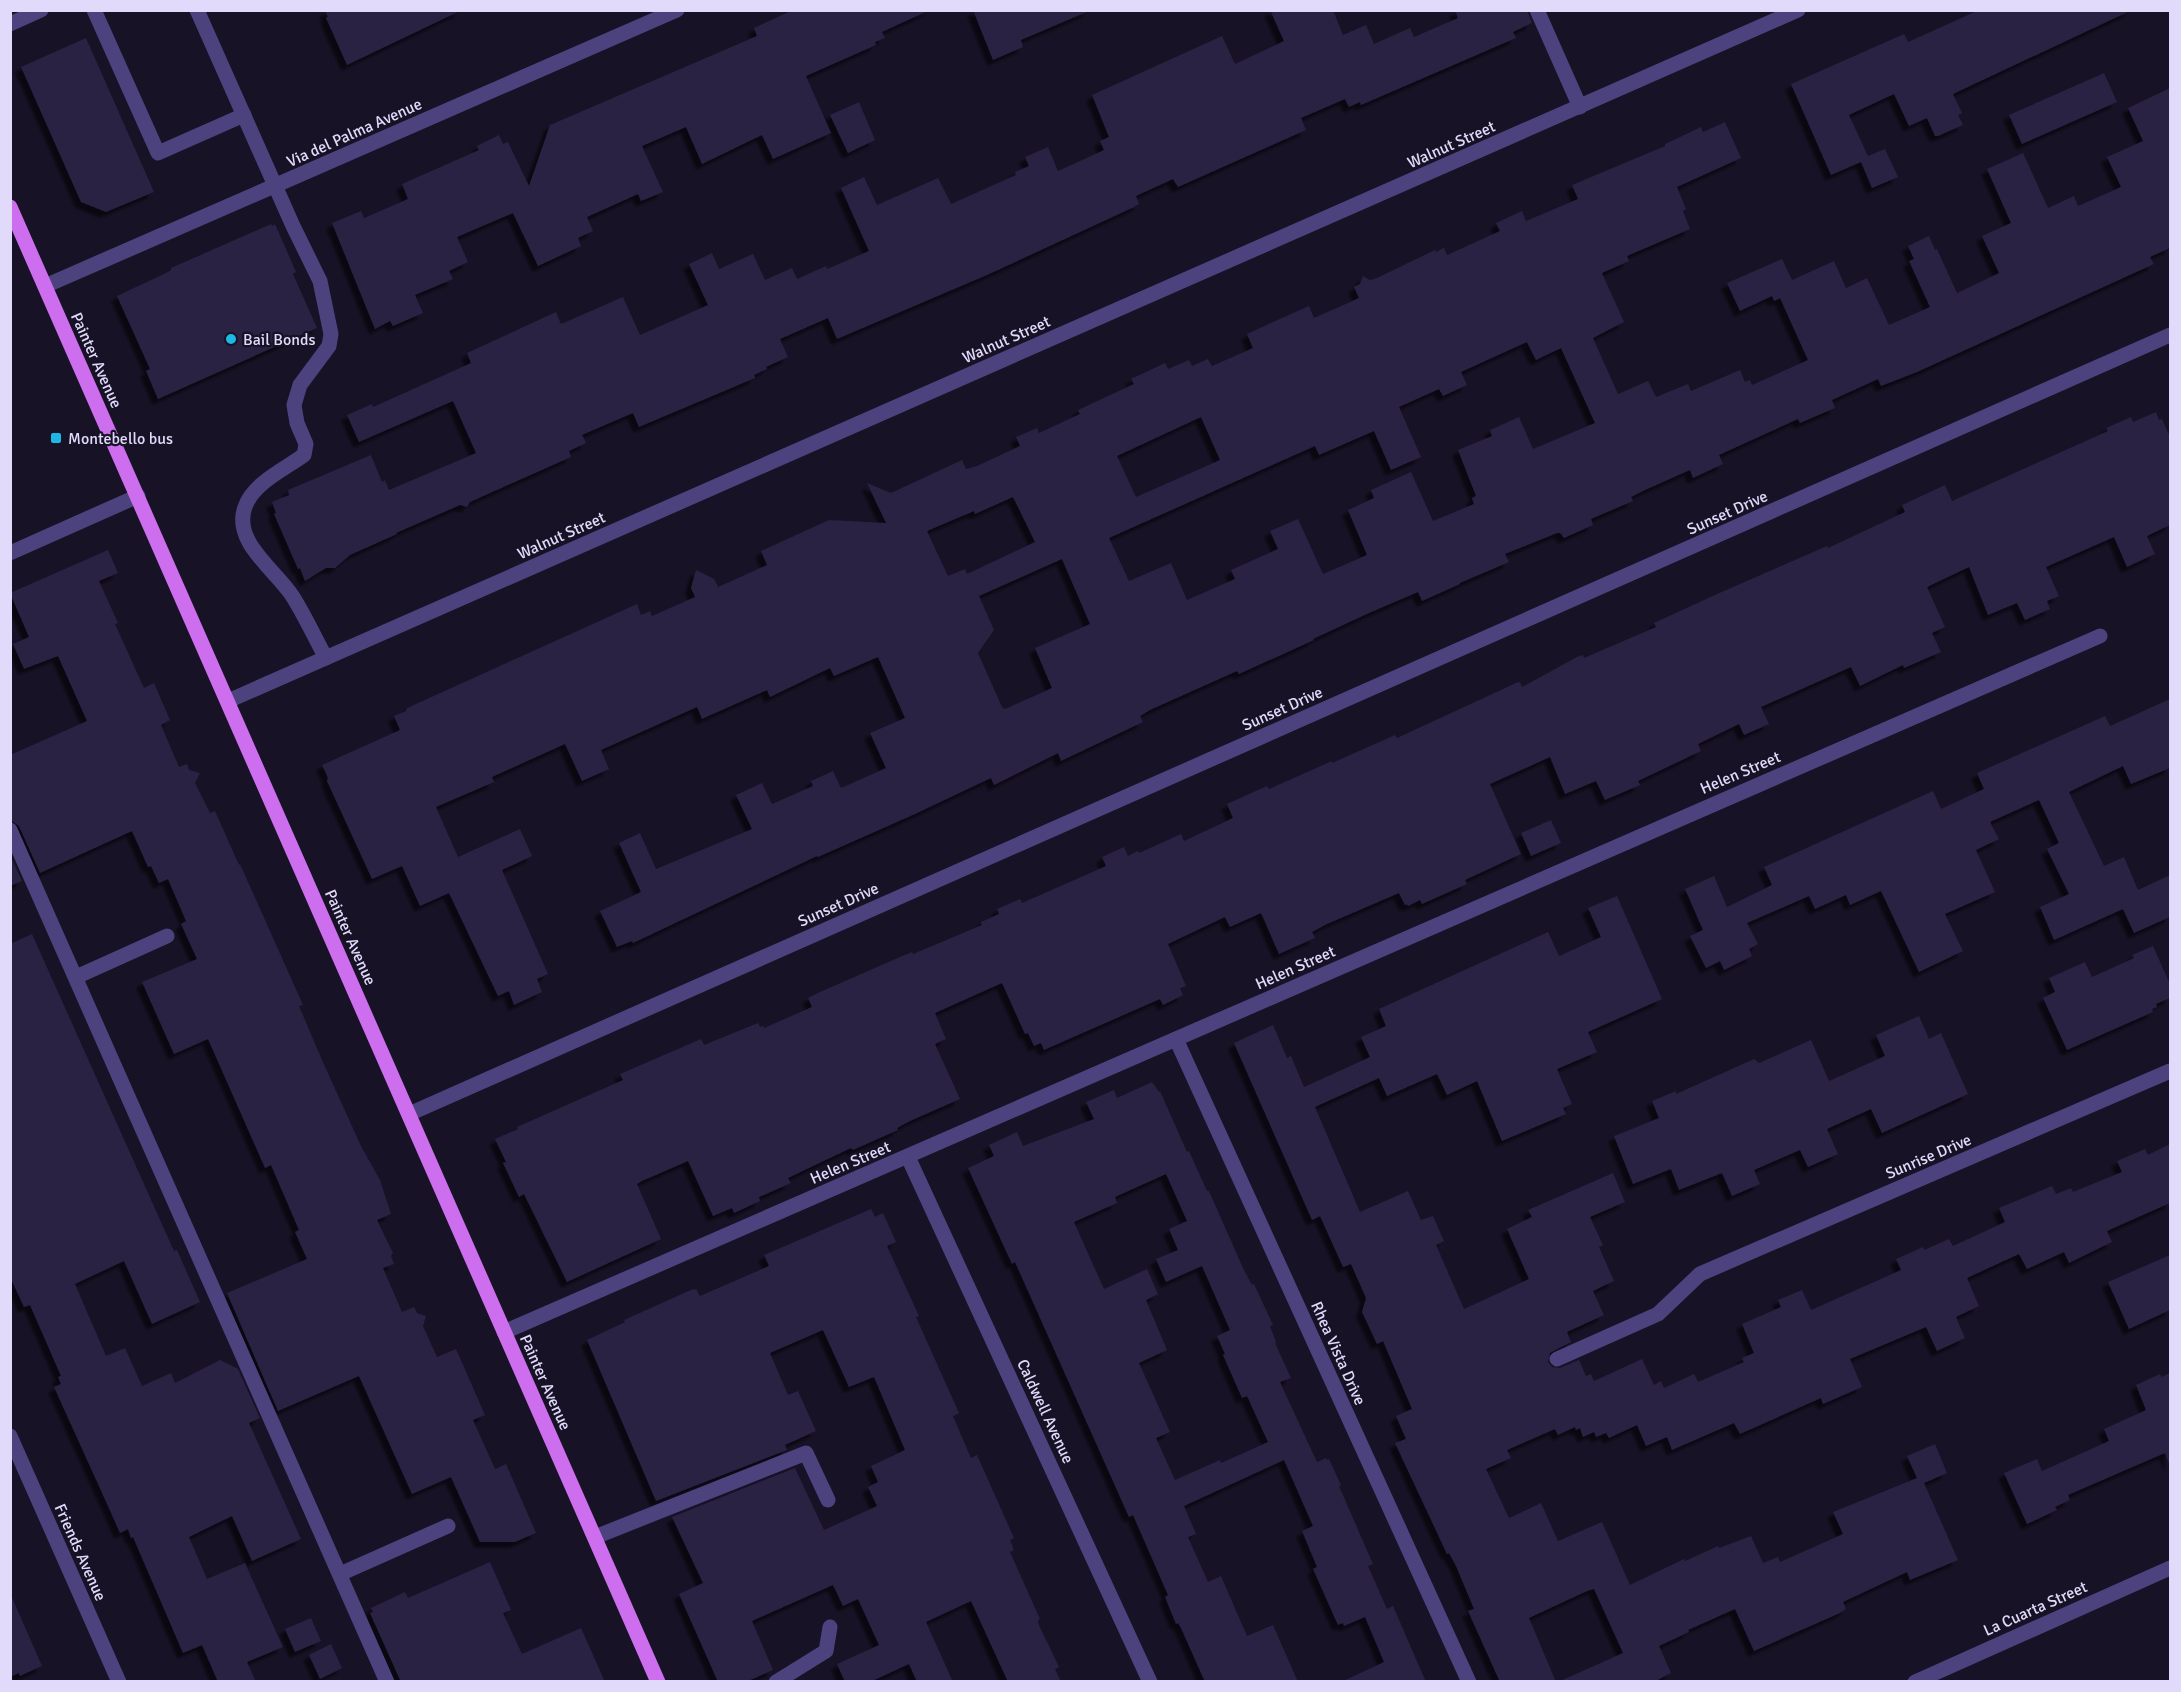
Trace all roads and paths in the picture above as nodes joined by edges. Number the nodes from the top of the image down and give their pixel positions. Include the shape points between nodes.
1 (41, 10) edge
2 (94, 10) edge
3 (197, 10) edge
4 (677, 10) edge
5 (1537, 10) edge
6 (1798, 10) edge
7 (10, 24) edge
8 (1580, 107) junction
9 (244, 115) junction
10 (275, 186) junction
11 (10, 207) edge
12 (45, 286) junction
13 (2170, 335) edge
14 (138, 496) junction
15 (10, 554) edge
16 (2100, 636) dead end
17 (326, 658) junction
18 (228, 701) junction
19 (10, 830) edge
20 (167, 936) dead end
21 (75, 977) junction
22 (1176, 1039) junction
23 (2170, 1071) edge
24 (409, 1114) junction
25 (908, 1156) junction
26 (504, 1332) junction
27 (1557, 1359) dead end
28 (10, 1436) edge
29 (828, 1500) dead end
30 (448, 1526) dead end
31 (595, 1538) junction
32 (2170, 1568) edge
33 (340, 1574) junction
34 (830, 1627) dead end
35 (119, 1682) edge
36 (387, 1682) edge
37 (658, 1682) edge
38 (776, 1682) edge
39 (1150, 1682) edge
40 (1469, 1682) edge
41 (1914, 1682) edge

1 - 7 street
2 - 9 street via 158,153
3 - 9 street
4 - 10 street, Via del Palma Avenue
5 - 8 street
6 - 8 street, Walnut Street
8 - 17 street, Walnut Street
9 - 10 street
10 - 12 street, Via del Palma Avenue
10 - 17 street via 320,281 331,334 329,346 300,385 294,405 306,444 304,455 258,488 246,504 242,520 251,546 292,595
11 - 12 main road, Painter Avenue
12 - 14 main road, Painter Avenue
13 - 24 street, Sunset Drive
14 - 15 street
14 - 18 main road, Painter Avenue
16 - 22 street, Helen Street
17 - 18 street, Walnut Street
18 - 24 main road, Painter Avenue
19 - 21 street
20 - 21 street
21 - 33 street
22 - 25 street, Helen Street
22 - 40 street, Rhea Vista Drive
23 - 27 street, Sunrise Drive via 1700,1274 1658,1314
24 - 26 main road, Painter Avenue
25 - 26 street, Helen Street
25 - 39 street, Caldwell Avenue
26 - 31 main road, Painter Avenue
28 - 35 street, Friends Avenue
29 - 31 street via 806,1453
30 - 33 street
31 - 37 main road, Painter Avenue
32 - 41 street, La Cuarta Street
33 - 36 street
34 - 38 street via 826,1651

